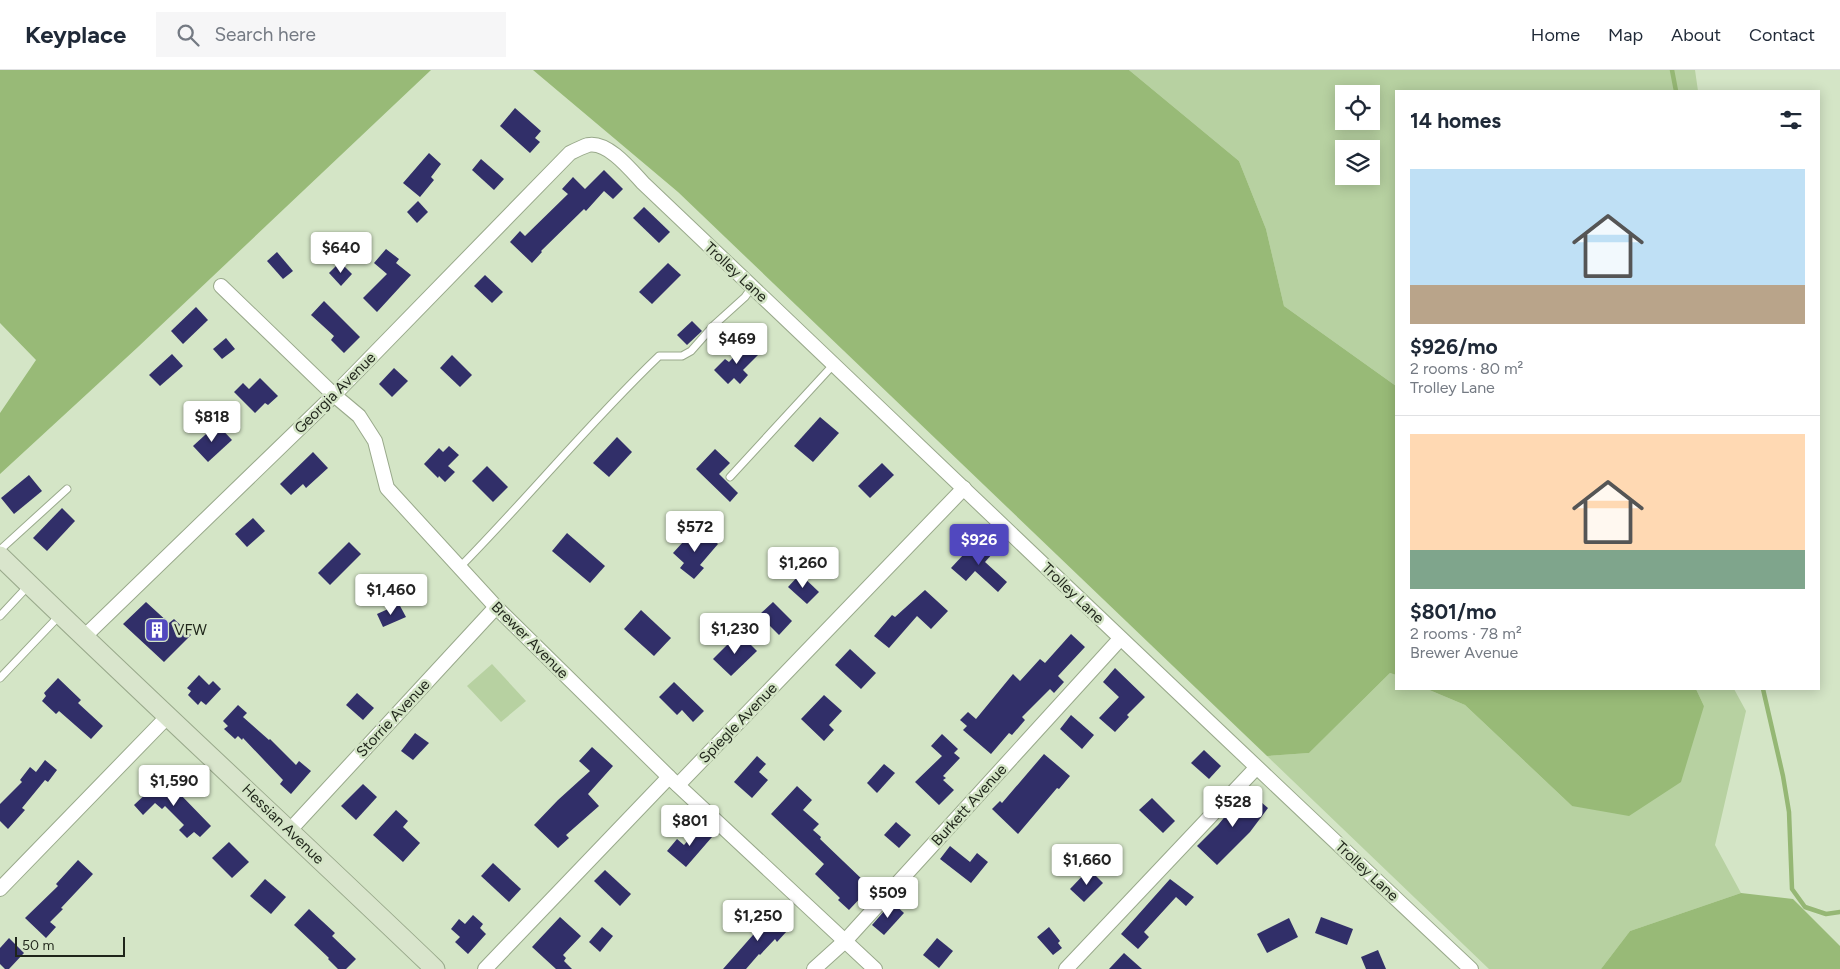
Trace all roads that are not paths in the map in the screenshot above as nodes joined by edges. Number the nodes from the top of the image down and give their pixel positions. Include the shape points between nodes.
1 (583, 148) joint
2 (221, 286) dead end
3 (752, 287) junction
4 (834, 364) junction
5 (334, 395) junction
6 (730, 476) dead end
7 (964, 488) junction
8 (67, 489) dead end
9 (0, 550) edge
10 (0, 556) edge
11 (460, 567) junction
12 (30, 585) junction
13 (496, 607) junction
14 (62, 614) junction
15 (0, 616) edge
16 (84, 637) junction
17 (1120, 639) junction
18 (0, 678) edge
19 (169, 716) junction
20 (1256, 768) junction
21 (673, 781) junction
22 (290, 830) junction
23 (0, 889) edge
24 (845, 941) junction
25 (435, 969) edge
26 (485, 969) edge
27 (814, 969) edge
28 (875, 969) edge
29 (1066, 969) edge
30 (1471, 969) edge

1 - 3 street, Trolley Lane via 590,145 601,147 618,157
1 - 5 street, Georgia Avenue via 570,153
2 - 5 street, Brewer Avenue
3 - 4 street, Trolley Lane
3 - 11 lane via 745,298 691,351 682,356 659,356 562,455
4 - 6 lane
4 - 7 street, Trolley Lane
5 - 11 street, Brewer Avenue via 359,416 375,441 387,488
5 - 16 street, Georgia Avenue
7 - 17 street, Trolley Lane
7 - 21 street, Spiegle Avenue
8 - 9 lane
10 - 12 main road, Hessian Avenue
11 - 13 street, Brewer Avenue
12 - 14 main road, Hessian Avenue
12 - 15 lane
13 - 21 street, Brewer Avenue
13 - 22 street, Storrie Avenue
14 - 16 main road, Hessian Avenue
14 - 18 lane
16 - 19 main road, Hessian Avenue
17 - 20 street, Trolley Lane
17 - 24 street, Burkett Avenue
19 - 22 main road, Hessian Avenue
19 - 23 street
20 - 29 street
20 - 30 street, Trolley Lane
21 - 24 street, Brewer Avenue
21 - 26 street, Spiegle Avenue
22 - 25 main road, Hessian Avenue
24 - 27 street, Burkett Avenue
24 - 28 street, Brewer Avenue

